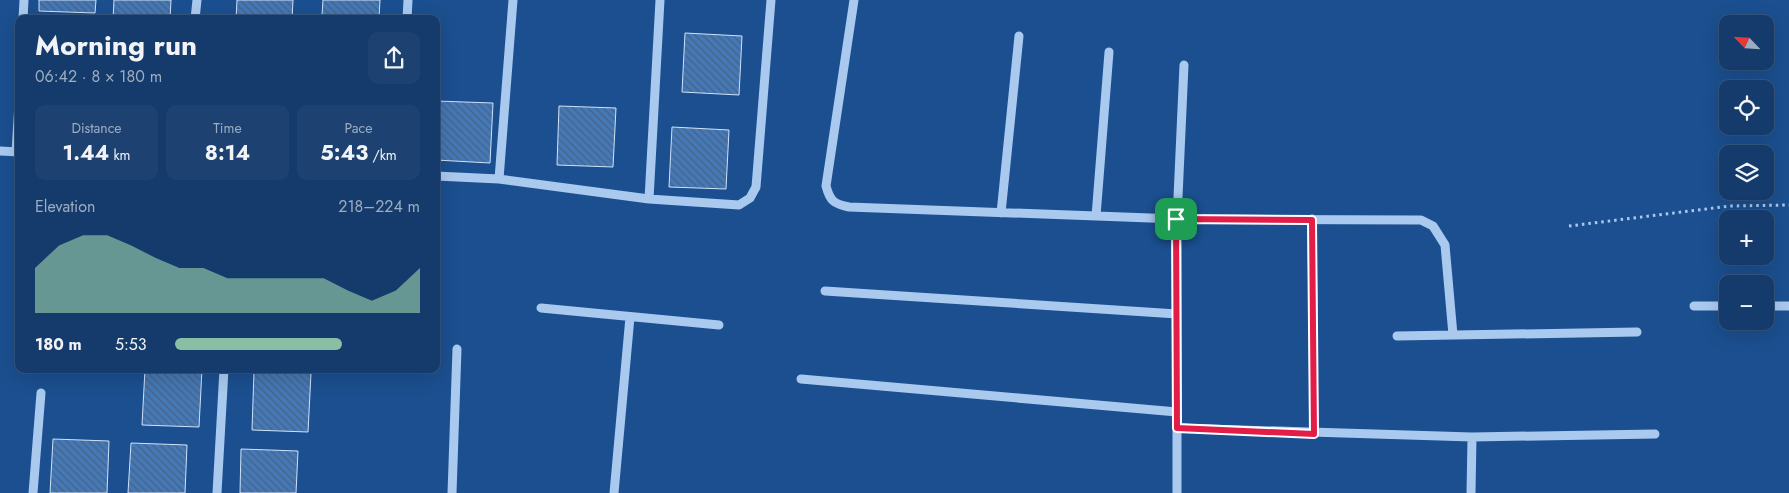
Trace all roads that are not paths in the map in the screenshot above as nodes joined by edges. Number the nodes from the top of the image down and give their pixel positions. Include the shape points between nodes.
1 (24, 0) edge
2 (197, 0) edge
3 (408, 0) edge
4 (514, 0) edge
5 (660, 0) edge
6 (771, 0) edge
7 (854, 0) edge
8 (23, 15) edge
9 (196, 15) edge
10 (407, 15) edge
11 (1020, 36) dead end
12 (1109, 52) dead end
13 (1184, 66) dead end
14 (0, 151) edge
15 (15, 152) edge
16 (440, 176) edge
17 (499, 179) junction
18 (649, 199) junction
19 (1001, 213) junction
20 (1096, 216) junction
21 (1176, 219) junction
22 (1312, 220) junction
23 (824, 291) dead end
24 (1694, 306) dead end
25 (1719, 306) edge
26 (1774, 306) edge
27 (1789, 306) edge
28 (541, 308) dead end
29 (1177, 314) junction
30 (630, 316) junction
31 (719, 325) dead end
32 (1637, 332) dead end
33 (1454, 335) junction
34 (1397, 336) dead end
35 (457, 349) dead end
36 (224, 373) edge
37 (801, 379) dead end
38 (41, 393) dead end
39 (1177, 412) junction
40 (1177, 428) junction
41 (1314, 434) junction
42 (1655, 434) dead end
43 (1472, 437) junction
44 (33, 493) edge
45 (217, 493) edge
46 (452, 493) edge
47 (614, 493) edge
48 (1177, 493) edge
49 (1471, 493) edge

1 - 8 street
2 - 9 street
3 - 10 street
4 - 17 street
5 - 18 street
6 - 18 street via 756,187 750,198 738,205
7 - 19 street via 826,186 829,198 835,204 849,207
11 - 19 street
12 - 20 street
13 - 21 street
14 - 15 street
16 - 17 street
17 - 18 street
19 - 20 street
20 - 21 street
21 - 22 street
21 - 29 street
22 - 33 street via 1421,220 1432,226 1445,245
22 - 41 street
23 - 29 street
24 - 25 street
26 - 27 street
28 - 30 street
29 - 39 street
30 - 31 street
30 - 47 street
32 - 33 street
33 - 34 street
35 - 46 street
36 - 45 street
37 - 39 street
38 - 44 street
39 - 40 street
40 - 41 street
40 - 48 street
41 - 43 street
42 - 43 street
43 - 49 street

